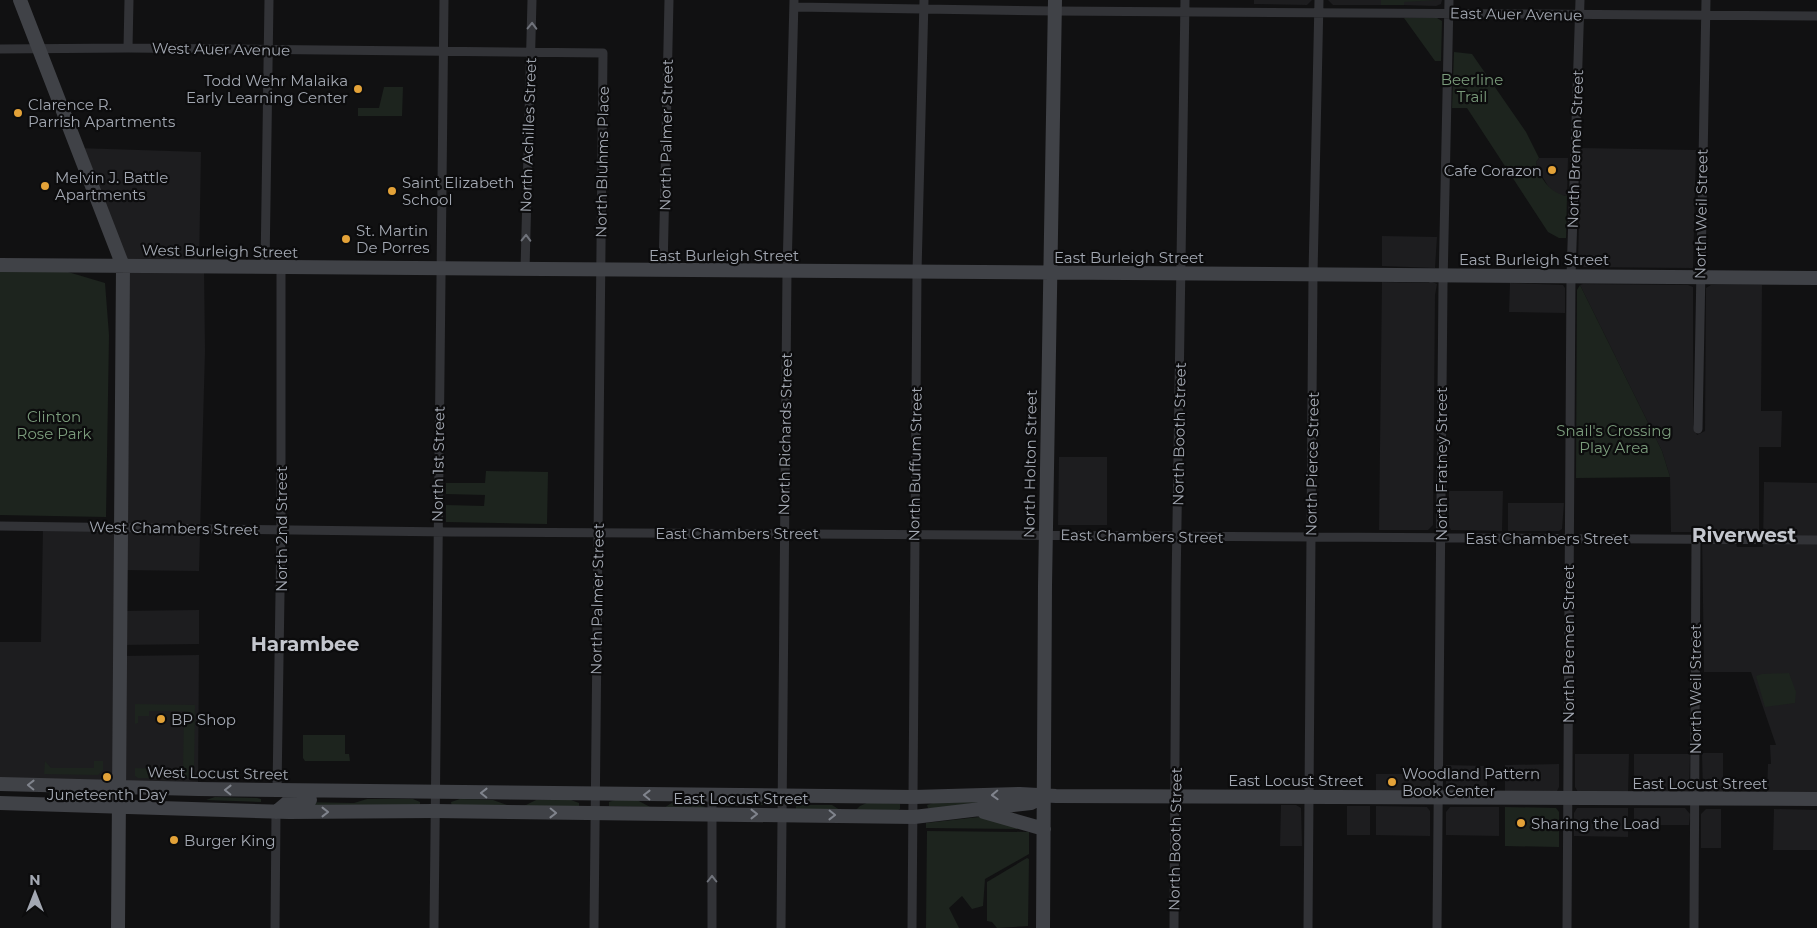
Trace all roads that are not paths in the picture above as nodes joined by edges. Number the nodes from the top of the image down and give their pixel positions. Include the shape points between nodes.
1 (20, 0) edge
2 (129, 0) edge
3 (269, 0) edge
4 (444, 0) edge
5 (532, 0) edge
6 (669, 0) edge
7 (1185, 0) edge
8 (1319, 0) edge
9 (1449, 0) edge
10 (1580, 0) edge
11 (1706, 0) edge
12 (794, 4) edge
13 (924, 4) edge
14 (1055, 6) edge
15 (1184, 12) junction
16 (1319, 12) junction
17 (1448, 13) junction
18 (1580, 16) junction
19 (1705, 16) junction
20 (1817, 16) edge
21 (0, 48) edge
22 (128, 48) junction
23 (40, 49) junction
24 (268, 49) junction
25 (442, 51) junction
26 (531, 52) junction
27 (0, 265) edge
28 (123, 266) junction
29 (265, 268) junction
30 (281, 268) junction
31 (440, 270) junction
32 (525, 270) junction
33 (601, 270) junction
34 (663, 271) junction
35 (787, 271) junction
36 (917, 272) junction
37 (1050, 273) junction
38 (1180, 274) junction
39 (1313, 274) junction
40 (1443, 275) junction
41 (1571, 276) junction
42 (1700, 278) junction
43 (1817, 278) edge
44 (1698, 429) dead end
45 (0, 526) edge
46 (122, 527) junction
47 (281, 530) junction
48 (438, 532) junction
49 (598, 532) junction
50 (784, 532) junction
51 (914, 534) junction
52 (1045, 535) junction
53 (1178, 536) junction
54 (1311, 537) junction
55 (1441, 538) junction
56 (1569, 538) junction
57 (1696, 539) junction
58 (1817, 540) edge
59 (0, 784) edge
60 (118, 787) junction
61 (277, 790) junction
62 (377, 792) junction
63 (435, 792) junction
64 (596, 794) junction
65 (712, 795) junction
66 (783, 796) junction
67 (1044, 796) junction
68 (1176, 796) junction
69 (914, 797) junction
70 (1309, 797) junction
71 (1438, 798) junction
72 (1567, 799) junction
73 (1817, 799) edge
74 (1694, 800) junction
75 (0, 803) edge
76 (118, 806) junction
77 (198, 809) junction
78 (974, 810) junction
79 (434, 811) junction
80 (276, 812) junction
81 (595, 813) junction
82 (712, 814) junction
83 (783, 814) junction
84 (914, 817) junction
85 (1044, 829) junction
86 (118, 928) edge
87 (275, 928) edge
88 (434, 928) edge
89 (594, 928) edge
90 (712, 928) edge
91 (782, 928) edge
92 (912, 928) edge
93 (1043, 928) edge
94 (1174, 928) edge
95 (1308, 928) edge
96 (1437, 928) edge
97 (1567, 928) edge
98 (1694, 928) edge

1 - 23 main road
2 - 22 street
3 - 24 street
4 - 25 street, North 1st Street
26 -> 5 street, North Achilles Street
6 - 34 street, North Palmer Street
7 - 15 street, North Booth Street
8 - 16 street, North Pierce Street
9 - 17 street, North Fratney Street
10 - 18 street, North Bremen Street
11 - 19 street, North Weil Street
12 - 13 street, East Auer Avenue
12 - 35 street, North Richards Street
13 - 14 street, East Auer Avenue
13 - 36 street, North Buffum Street
14 - 15 street, East Auer Avenue
14 - 37 main road, North Holton Street
15 - 16 street, East Auer Avenue
15 - 38 street, North Booth Street
16 - 17 street, East Auer Avenue
16 - 39 street, North Pierce Street
17 - 18 street, East Auer Avenue
17 - 40 street, North Fratney Street
18 - 19 street, East Auer Avenue
18 - 41 street, North Bremen Street
19 - 20 street, East Auer Avenue
19 - 42 street, North Weil Street
21 - 23 street, West Auer Avenue
22 - 23 street, West Auer Avenue
22 - 24 street, West Auer Avenue
23 - 28 main road
24 - 25 street, West Auer Avenue
24 - 29 street
25 - 26 street
25 - 31 street, North 1st Street
32 -> 26 street, North Achilles Street
26 - 33 street, North Bluhms Place via 604,53
27 - 28 main road, West Burleigh Street
28 - 29 main road, West Burleigh Street
28 - 46 main road
29 - 30 main road, West Burleigh Street
30 - 31 main road, West Burleigh Street
30 - 47 street, North 2nd Street
31 - 32 main road, East Burleigh Street
31 - 48 street, North 1st Street
32 - 33 main road, East Burleigh Street
33 - 34 main road, East Burleigh Street
33 - 49 street, North Palmer Street
34 - 35 main road, East Burleigh Street
35 - 36 main road, East Burleigh Street
35 - 50 street, North Richards Street
36 - 37 main road, East Burleigh Street
36 - 51 street, North Buffum Street
37 - 38 main road, East Burleigh Street
37 - 52 main road, North Holton Street
38 - 39 main road, East Burleigh Street
38 - 53 street, North Booth Street
39 - 40 main road, East Burleigh Street
39 - 54 street, North Pierce Street
40 - 41 main road, East Burleigh Street
40 - 55 street, North Fratney Street
41 - 42 main road, East Burleigh Street
41 - 56 street, North Bremen Street
42 - 43 main road, East Burleigh Street
42 - 44 street, North Weil Street
45 - 46 street, West Chambers Street
46 - 47 street, West Chambers Street
46 - 60 main road
47 - 48 street, West Chambers Street
47 - 61 street, North 2nd Street
48 - 49 street, East Chambers Street
48 - 63 street, North 1st Street
49 - 50 street, East Chambers Street
49 - 64 street, North Palmer Street
50 - 51 street, East Chambers Street
50 - 66 street, North Richards Street
51 - 52 street, East Chambers Street
51 - 69 street, North Buffum Street
52 - 53 street, East Chambers Street
52 - 67 main road, North Holton Street
53 - 54 street, East Chambers Street
53 - 68 street, North Booth Street
54 - 55 street, East Chambers Street
54 - 70 street, North Pierce Street
55 - 56 street, East Chambers Street
55 - 71 street, North Fratney Street
56 - 57 street, East Chambers Street
56 - 72 street, North Bremen Street
57 - 58 street, East Chambers Street
57 - 74 street, North Weil Street
60 -> 59 main road, West Locust Street
61 -> 60 main road, West Locust Street
60 - 76 main road
61 - 62 main road, West Locust Street
61 - 77 main road via 264,805 207,804
62 - 63 main road, West Locust Street
62 - 80 main road via 353,800 294,800
64 -> 63 main road, East Locust Street
63 - 79 street, North 1st Street
65 -> 64 main road, East Locust Street
64 - 81 street, North Palmer Street
65 - 66 main road, East Locust Street
65 - 82 street
66 - 69 main road, East Locust Street
66 - 83 street, North Richards Street
67 - 68 main road, East Locust Street
67 -> 69 main road, East Locust Street
67 - 78 main road, East Locust Street via 1031,803
67 - 85 main road, North Holton Street
68 - 70 main road, East Locust Street
68 - 94 street, North Booth Street
69 - 84 street, North Buffum Street
70 - 71 main road, East Locust Street
70 - 95 street, North Pierce Street
71 - 72 main road, East Locust Street
71 - 96 street, North Fratney Street
72 - 74 main road, East Locust Street
72 - 97 street, North Bremen Street
73 - 74 main road, East Locust Street
74 - 98 street, North Weil Street
75 - 76 main road
76 - 77 main road
76 - 86 main road
77 - 80 main road
78 - 84 main road, East Locust Street
78 - 85 main road
80 -> 79 main road
79 -> 81 main road, East Locust Street
79 - 88 street, North 1st Street
80 - 87 street
81 - 82 main road, East Locust Street
81 - 89 street, North Palmer Street
82 -> 83 main road, East Locust Street
90 -> 82 street
83 -> 84 main road, East Locust Street
83 - 91 street, North Richards Street
84 - 92 street, North Buffum Street
85 - 93 main road, North Holton Street

